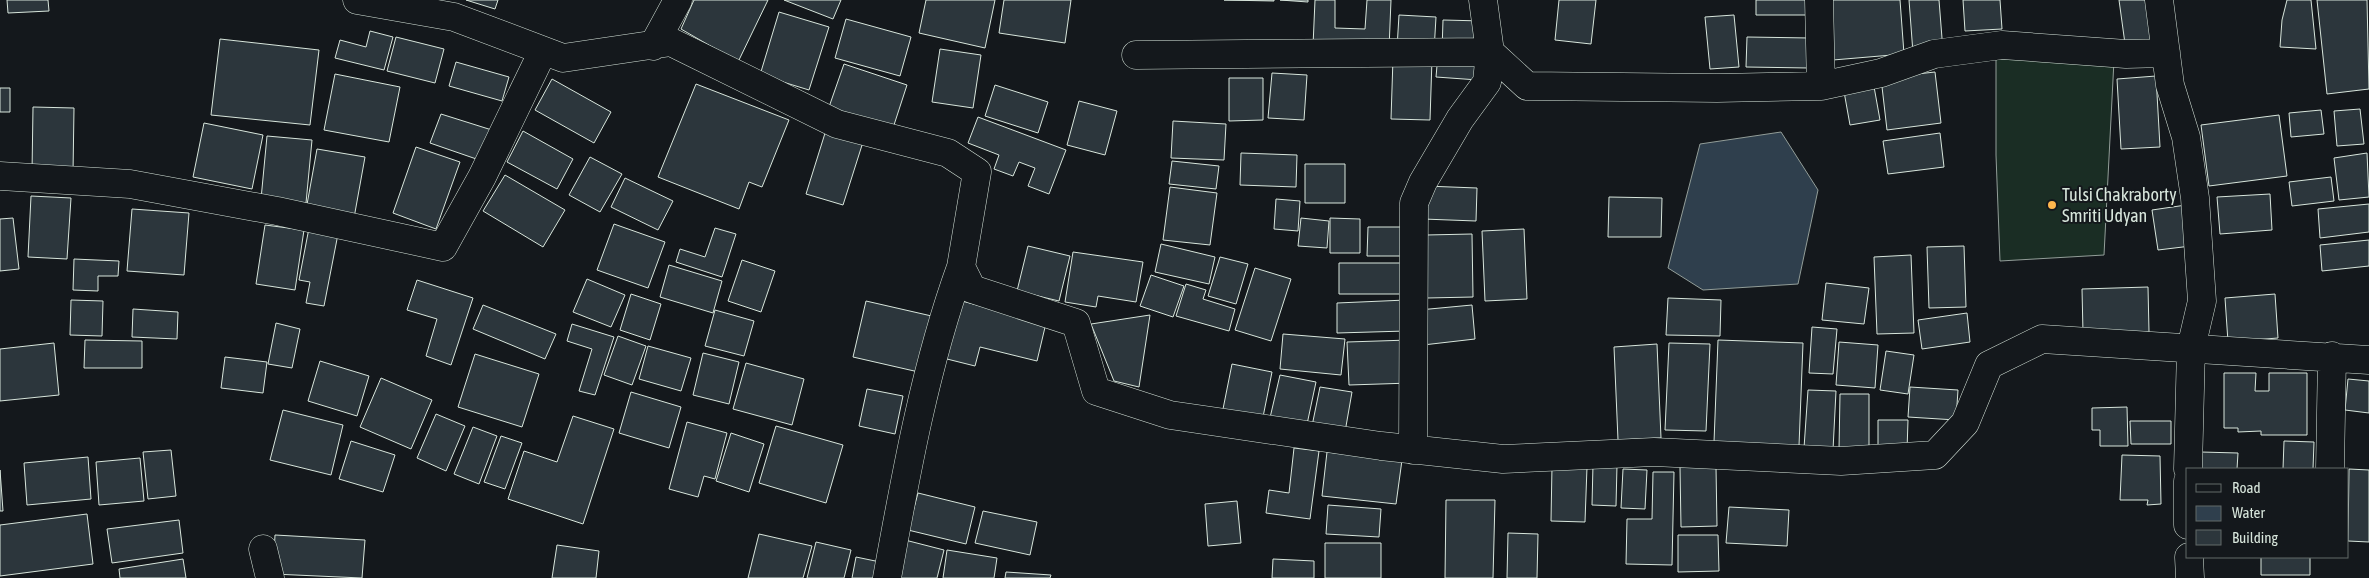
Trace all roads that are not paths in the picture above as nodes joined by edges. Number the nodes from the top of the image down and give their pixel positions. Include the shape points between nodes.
1 (357, 0) edge
2 (678, 0) edge
3 (1483, 0) edge
4 (1819, 0) edge
5 (2159, 0) edge
6 (653, 46) junction
7 (543, 51) junction
8 (1490, 52) junction
9 (2166, 53) junction
10 (1136, 55) dead end
11 (1820, 86) junction
12 (0, 176) edge
13 (961, 267) junction
14 (2190, 348) junction
15 (2332, 356) junction
16 (2369, 360) edge
17 (1413, 450) junction
18 (2188, 468) edge
19 (2330, 468) edge
20 (263, 549) dead end
21 (2189, 558) edge
22 (270, 578) edge
23 (887, 578) edge
24 (2190, 578) edge

1 - 7 street via 454,17
2 - 6 street
3 - 8 street
4 - 11 street
5 - 9 street
6 - 7 street via 563,58
6 - 13 street via 671,42 837,124 948,153 977,172
7 - 12 street via 482,178 443,247 130,184
8 - 10 street
8 - 11 street via 1527,86
8 - 17 street via 1487,82 1460,119 1414,203
9 - 11 street via 2126,54 2002,45 1934,54 1881,73
9 - 14 street via 2170,85 2186,137 2196,198 2202,301
13 - 17 street via 972,289 1076,323 1096,391 1170,415
13 - 23 street via 947,306 909,454
14 - 15 street
14 - 17 street via 2042,339 1989,365 1965,423 1935,455 1842,461 1654,452 1503,459
14 - 18 street
15 - 16 street
15 - 19 street
20 - 22 street
21 - 24 street

